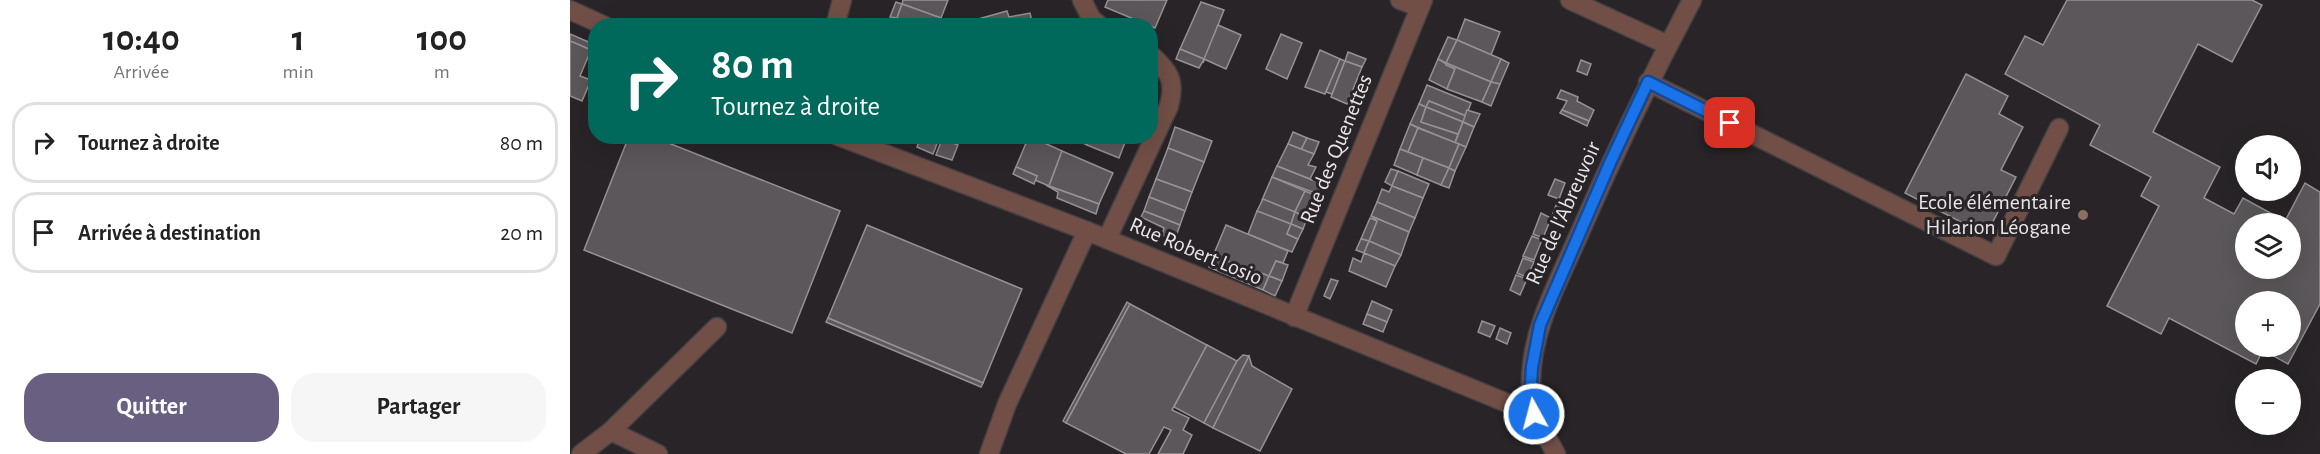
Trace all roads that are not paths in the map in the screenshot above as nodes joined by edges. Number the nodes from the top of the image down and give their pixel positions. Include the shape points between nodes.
1 (842, 0) edge
2 (1082, 0) edge
3 (1400, 0) edge
4 (1570, 0) edge
5 (1692, 0) edge
6 (1422, 3) edge
7 (570, 10) edge
8 (588, 18) edge
9 (837, 18) edge
10 (1091, 18) edge
11 (1668, 45) junction
12 (1158, 62) edge
13 (1648, 82) junction
14 (1158, 128) edge
15 (2058, 128) dead end
16 (859, 144) edge
17 (1151, 144) edge
18 (1087, 231) junction
19 (1107, 239) junction
20 (1294, 317) junction
21 (717, 327) dead end
22 (1534, 414) junction
23 (611, 431) junction
24 (581, 454) edge
25 (658, 454) edge
26 (989, 454) edge
27 (1556, 454) edge

1 - 9 street
2 - 10 street
3 - 6 street
4 - 11 street
5 - 11 street, Rue de l'Abreuvoir
6 - 20 street, Rue des Quenettes
7 - 8 street
11 - 13 street, Rue de l'Abreuvoir
12 - 14 street via 1170,75 1173,91
13 - 15 street via 1996,256
13 - 22 street, Rue de l'Abreuvoir via 1540,325 1532,367
16 - 18 street, Rue Robert Losio
17 - 19 street
18 - 19 street, Rue Robert Losio
18 - 26 street via 1007,404
19 - 20 street, Rue Robert Losio
20 - 22 street, Rue Robert Losio
21 - 23 street
22 - 27 street, Rue de l'Abreuvoir
23 - 24 street
23 - 25 street

